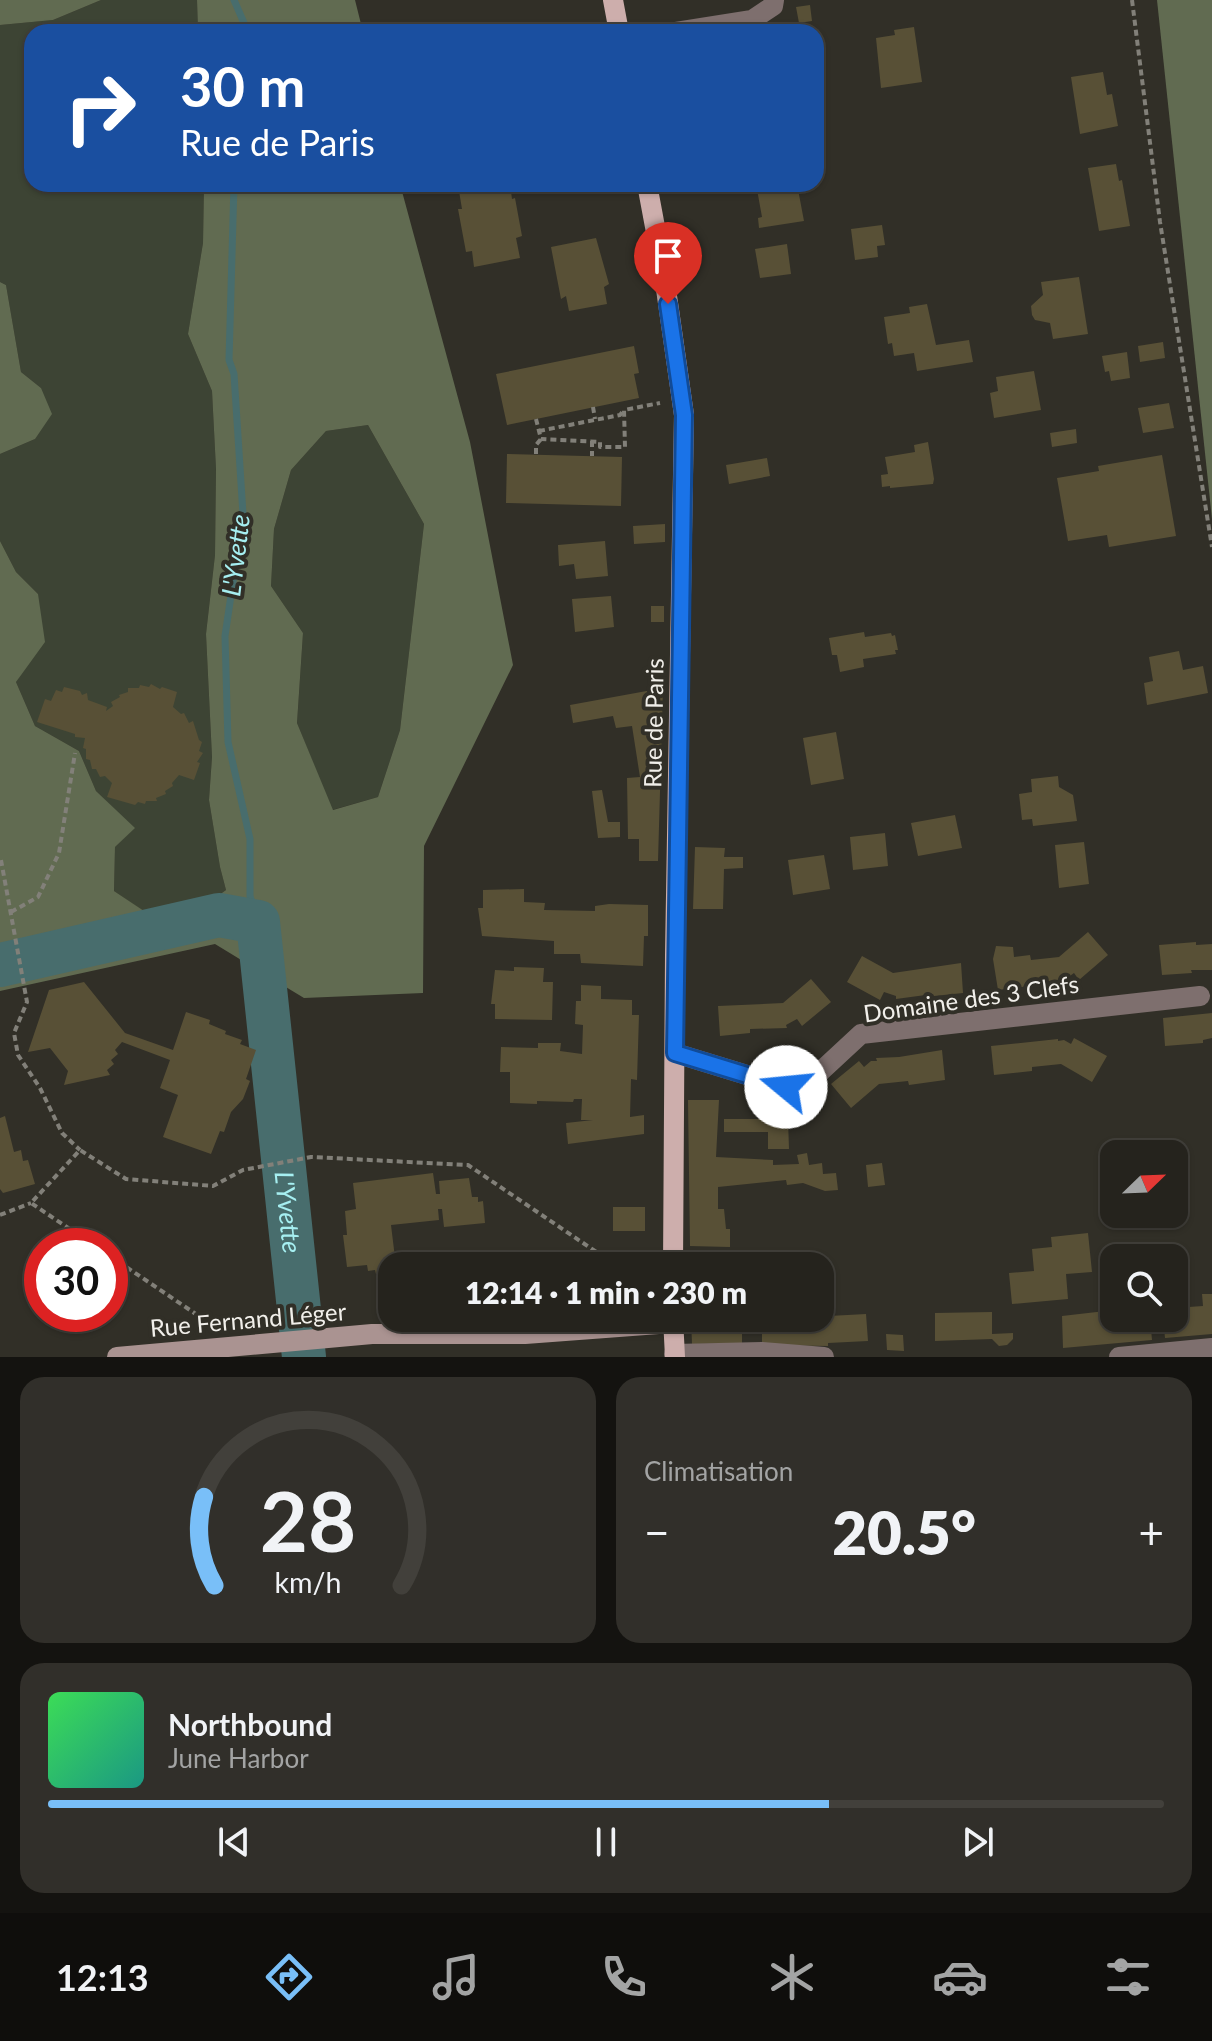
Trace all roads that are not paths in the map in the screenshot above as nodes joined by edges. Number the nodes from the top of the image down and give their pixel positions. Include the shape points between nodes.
1 (613, 0) edge
2 (774, 0) edge
3 (618, 24) edge
4 (727, 24) edge
5 (648, 192) edge
6 (1200, 996) dead end
7 (675, 1053) junction
8 (673, 1252) edge
9 (548, 1332) edge
10 (673, 1332) edge
11 (1212, 1348) edge
12 (674, 1355) edge
13 (117, 1357) edge
14 (824, 1357) edge
15 (1119, 1357) edge

1 - 3 main road
2 - 4 street via 752,20
5 - 7 main road, Rue de Paris via 684,415
6 - 7 street, Domaine des 3 Clefs via 861,1034 806,1085 786,1087
7 - 8 main road, Rue de Paris
9 - 13 street, Rue Fernand Léger via 372,1334
10 - 12 main road
11 - 15 street
12 - 14 street via 762,1352

